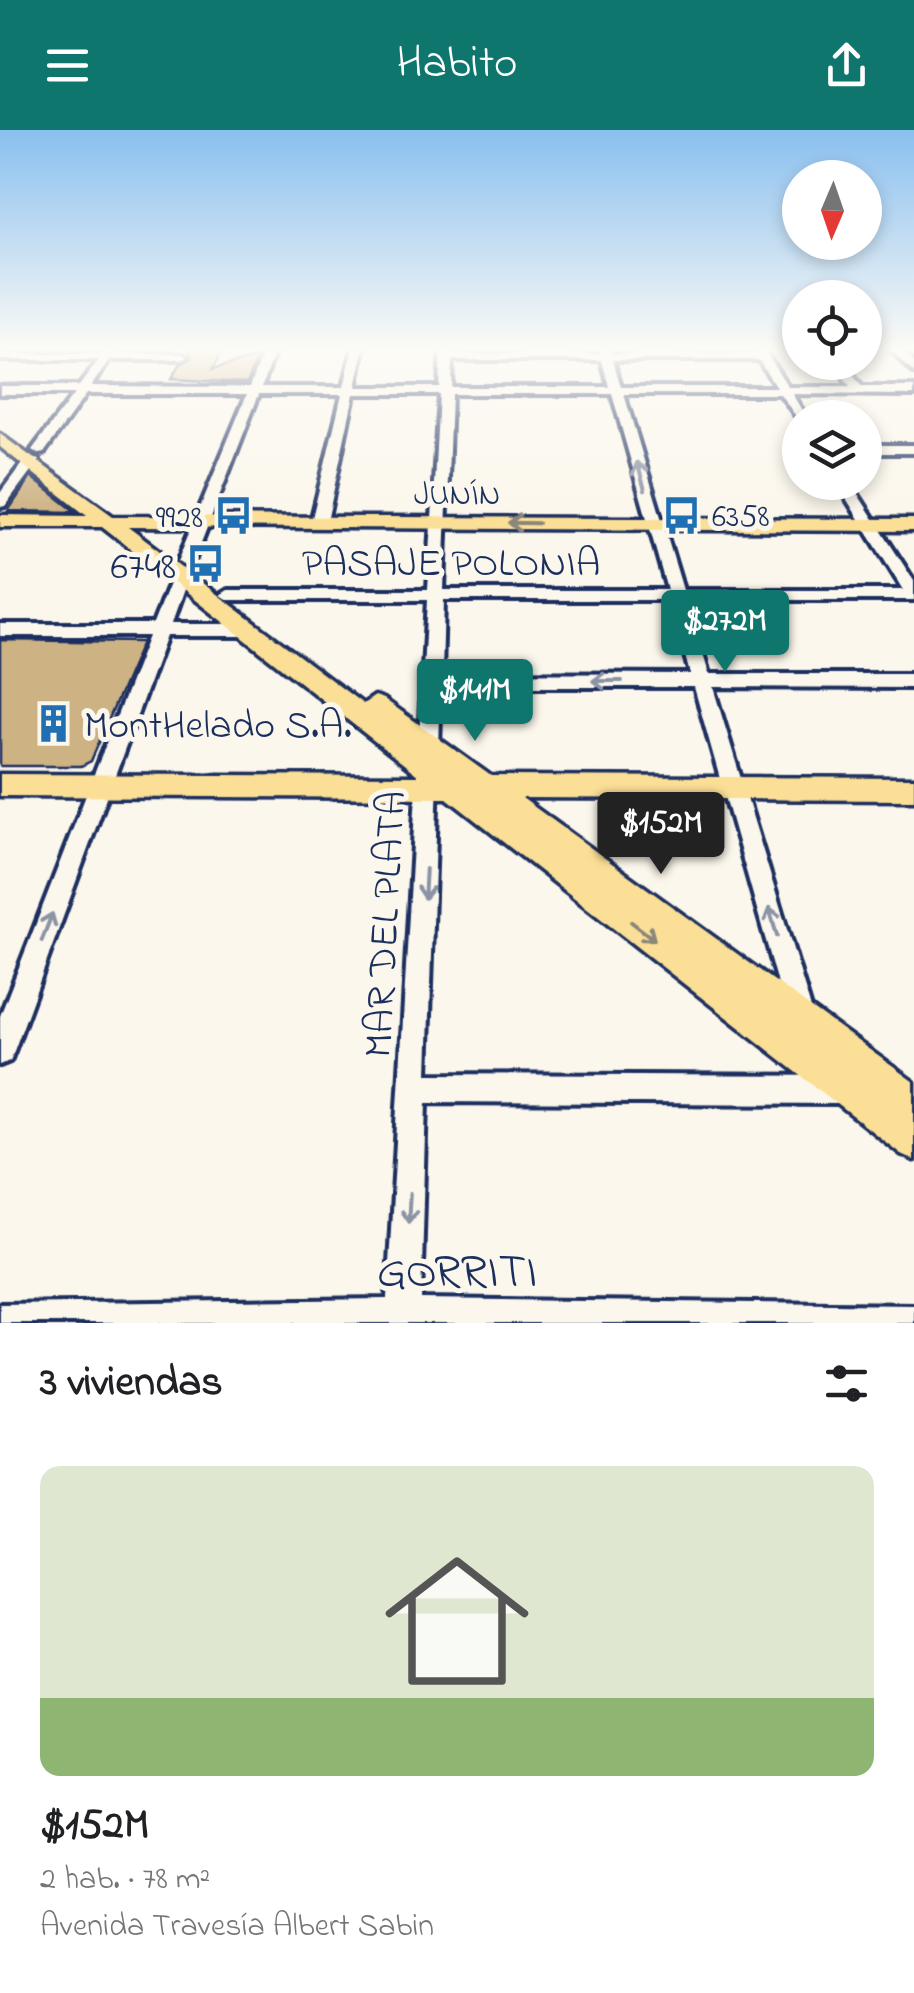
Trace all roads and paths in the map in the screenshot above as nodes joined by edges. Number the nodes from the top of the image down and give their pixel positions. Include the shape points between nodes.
1 (74, 404) edge
2 (250, 404) edge
3 (349, 404) edge
4 (445, 404) edge
5 (620, 404) edge
6 (0, 426) edge
7 (0, 438) edge
8 (882, 450) edge
9 (914, 450) edge
10 (36, 455) junction
11 (854, 500) edge
12 (0, 503) edge
13 (0, 521) edge
14 (110, 522) junction
15 (139, 522) junction
16 (202, 522) junction
17 (319, 522) junction
18 (440, 522) junction
19 (656, 524) junction
20 (870, 525) junction
21 (914, 525) edge
22 (183, 569) junction
23 (914, 594) edge
24 (228, 596) junction
25 (438, 596) junction
26 (677, 597) junction
27 (0, 630) edge
28 (158, 630) junction
29 (250, 630) junction
30 (434, 680) junction
31 (702, 681) junction
32 (914, 681) edge
33 (446, 775) junction
34 (0, 785) edge
35 (101, 786) junction
36 (734, 789) junction
37 (914, 789) edge
38 (800, 1016) junction
39 (0, 1051) edge
40 (414, 1088) junction
41 (849, 1090) junction
42 (906, 1092) edge
43 (914, 1141) edge
44 (403, 1319) edge
45 (0, 1321) edge
46 (901, 1322) edge

1 - 10 street
2 - 16 street
3 - 17 street
4 - 18 street, MAR DEL PLATA
19 -> 5 street
6 - 10 main road
7 - 10 main road
8 - 9 street
10 - 12 street
10 - 14 main road
10 - 15 main road
11 - 20 street
13 - 14 main road, JUNÍN
14 - 15 main road, JUNÍN
14 - 22 main road
15 - 16 main road, JUNÍN
15 - 22 main road
16 - 17 main road, JUNÍN
16 - 22 street
17 - 18 main road, JUNÍN
19 -> 18 main road, JUNÍN
18 - 25 street, MAR DEL PLATA
19 - 20 main road, JUNÍN
19 - 26 street
20 - 21 main road, JUNÍN
20 - 23 street
22 - 24 main road
22 - 28 street
22 - 29 main road
23 - 26 street, PASAJE POLONIA
24 - 25 street, PASAJE POLONIA
24 - 33 main road
25 - 26 street, PASAJE POLONIA
25 - 30 street, MAR DEL PLATA
26 - 31 street
27 - 28 street
28 - 29 street
28 - 35 street
29 - 33 main road
31 -> 30 street
30 - 33 street, MAR DEL PLATA
31 - 32 street
31 - 36 street
33 - 35 main road
33 - 36 main road
33 - 38 main road
33 -> 40 street, MAR DEL PLATA
33 -> 41 main road
34 - 35 main road
39 -> 35 street
36 - 37 main road
38 -> 36 street
38 - 42 main road
40 - 41 street
40 -> 44 street, MAR DEL PLATA
41 - 43 main road
44 - 45 street, GORRITI
44 - 46 street, GORRITI

